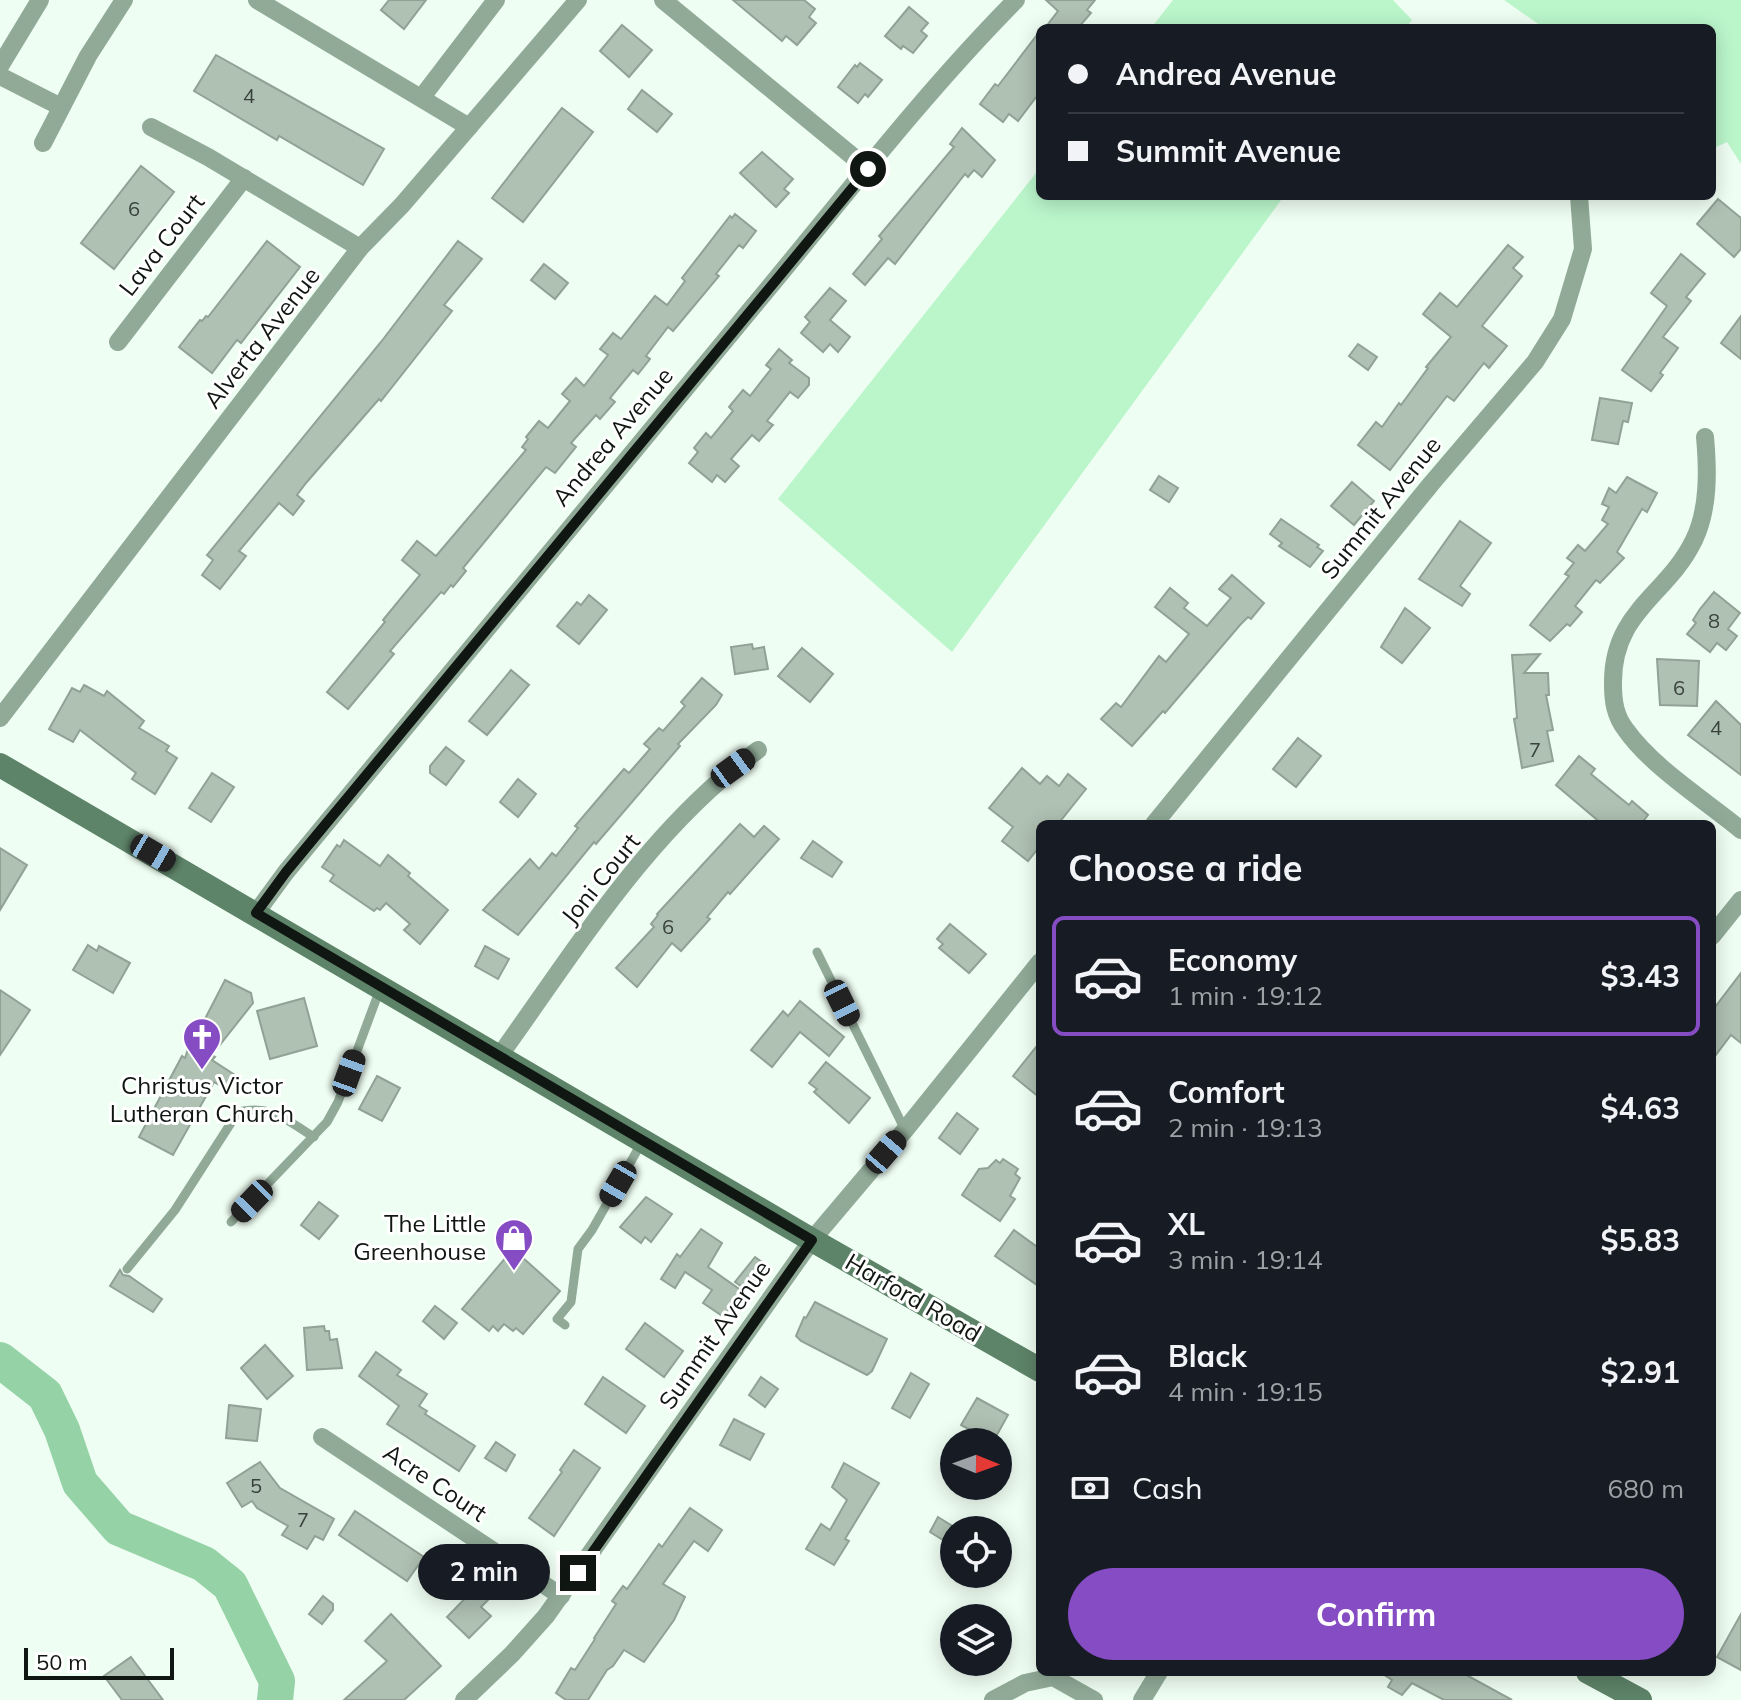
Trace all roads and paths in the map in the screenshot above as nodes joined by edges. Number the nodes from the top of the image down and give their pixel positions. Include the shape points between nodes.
1 (40, 0) edge
2 (124, 0) edge
3 (257, 0) edge
4 (496, 0) edge
5 (578, 0) edge
6 (663, 0) edge
7 (1016, 0) edge
8 (284, 6) edge
9 (0, 66) edge
10 (0, 76) edge
11 (422, 97) junction
12 (61, 107) junction
13 (151, 127) dead end
14 (469, 127) junction
15 (43, 143) dead end
16 (868, 169) junction
17 (244, 178) junction
18 (1579, 200) edge
19 (360, 248) junction
20 (118, 342) dead end
21 (1705, 437) dead end
22 (0, 718) edge
23 (758, 750) dead end
24 (2, 771) edge
25 (1157, 820) edge
26 (1741, 830) edge
27 (1741, 900) edge
28 (256, 913) junction
29 (1716, 931) edge
30 (817, 952) dead end
31 (1036, 967) edge
32 (381, 986) junction
33 (500, 1055) junction
34 (905, 1130) junction
35 (314, 1137) junction
36 (643, 1139) junction
37 (231, 1222) dead end
38 (812, 1240) junction
39 (127, 1269) dead end
40 (565, 1325) dead end
41 (1036, 1368) edge
42 (322, 1437) dead end
43 (561, 1596) junction
44 (1157, 1676) edge
45 (1595, 1676) edge
46 (464, 1700) edge
47 (993, 1700) edge
48 (1094, 1700) edge
49 (1142, 1700) edge
50 (1640, 1700) edge

1 - 9 street
2 - 12 street
3 - 8 street
4 - 11 street
5 - 14 street, Alverta Avenue
6 - 16 street
7 - 16 street, Andrea Avenue via 969,47
8 - 11 street
10 - 12 street
11 - 14 street
12 - 15 street
13 - 17 street
14 - 19 street, Alverta Avenue
16 - 28 street, Andrea Avenue
17 - 19 street
17 - 20 street, Lava Court
18 - 25 street, Summit Avenue via 1583,249 1562,319 1535,362
19 - 22 street, Alverta Avenue
21 - 26 street via 1708,470 1697,535 1621,638 1614,655 1613,699 1637,743
23 - 33 street, Joni Court via 719,780 610,902
24 - 28 main road, Harford Road
27 - 29 street
28 - 32 main road, Harford Road
30 - 34 lane
31 - 34 street, Summit Avenue
32 - 33 main road, Harford Road
32 - 35 lane via 338,1102
33 - 36 main road, Harford Road
34 - 38 street, Summit Avenue
35 - 37 lane
35 - 39 lane via 269,1109 238,1112 175,1210
36 - 38 main road, Harford Road
36 - 40 lane via 578,1249 571,1302 557,1319
38 - 41 main road, Harford Road
38 - 43 street, Summit Avenue
42 - 43 street, Acre Court
43 - 46 street, Summit Avenue
44 - 49 street
45 - 50 main road
47 - 48 street via 1025,1683 1053,1677

